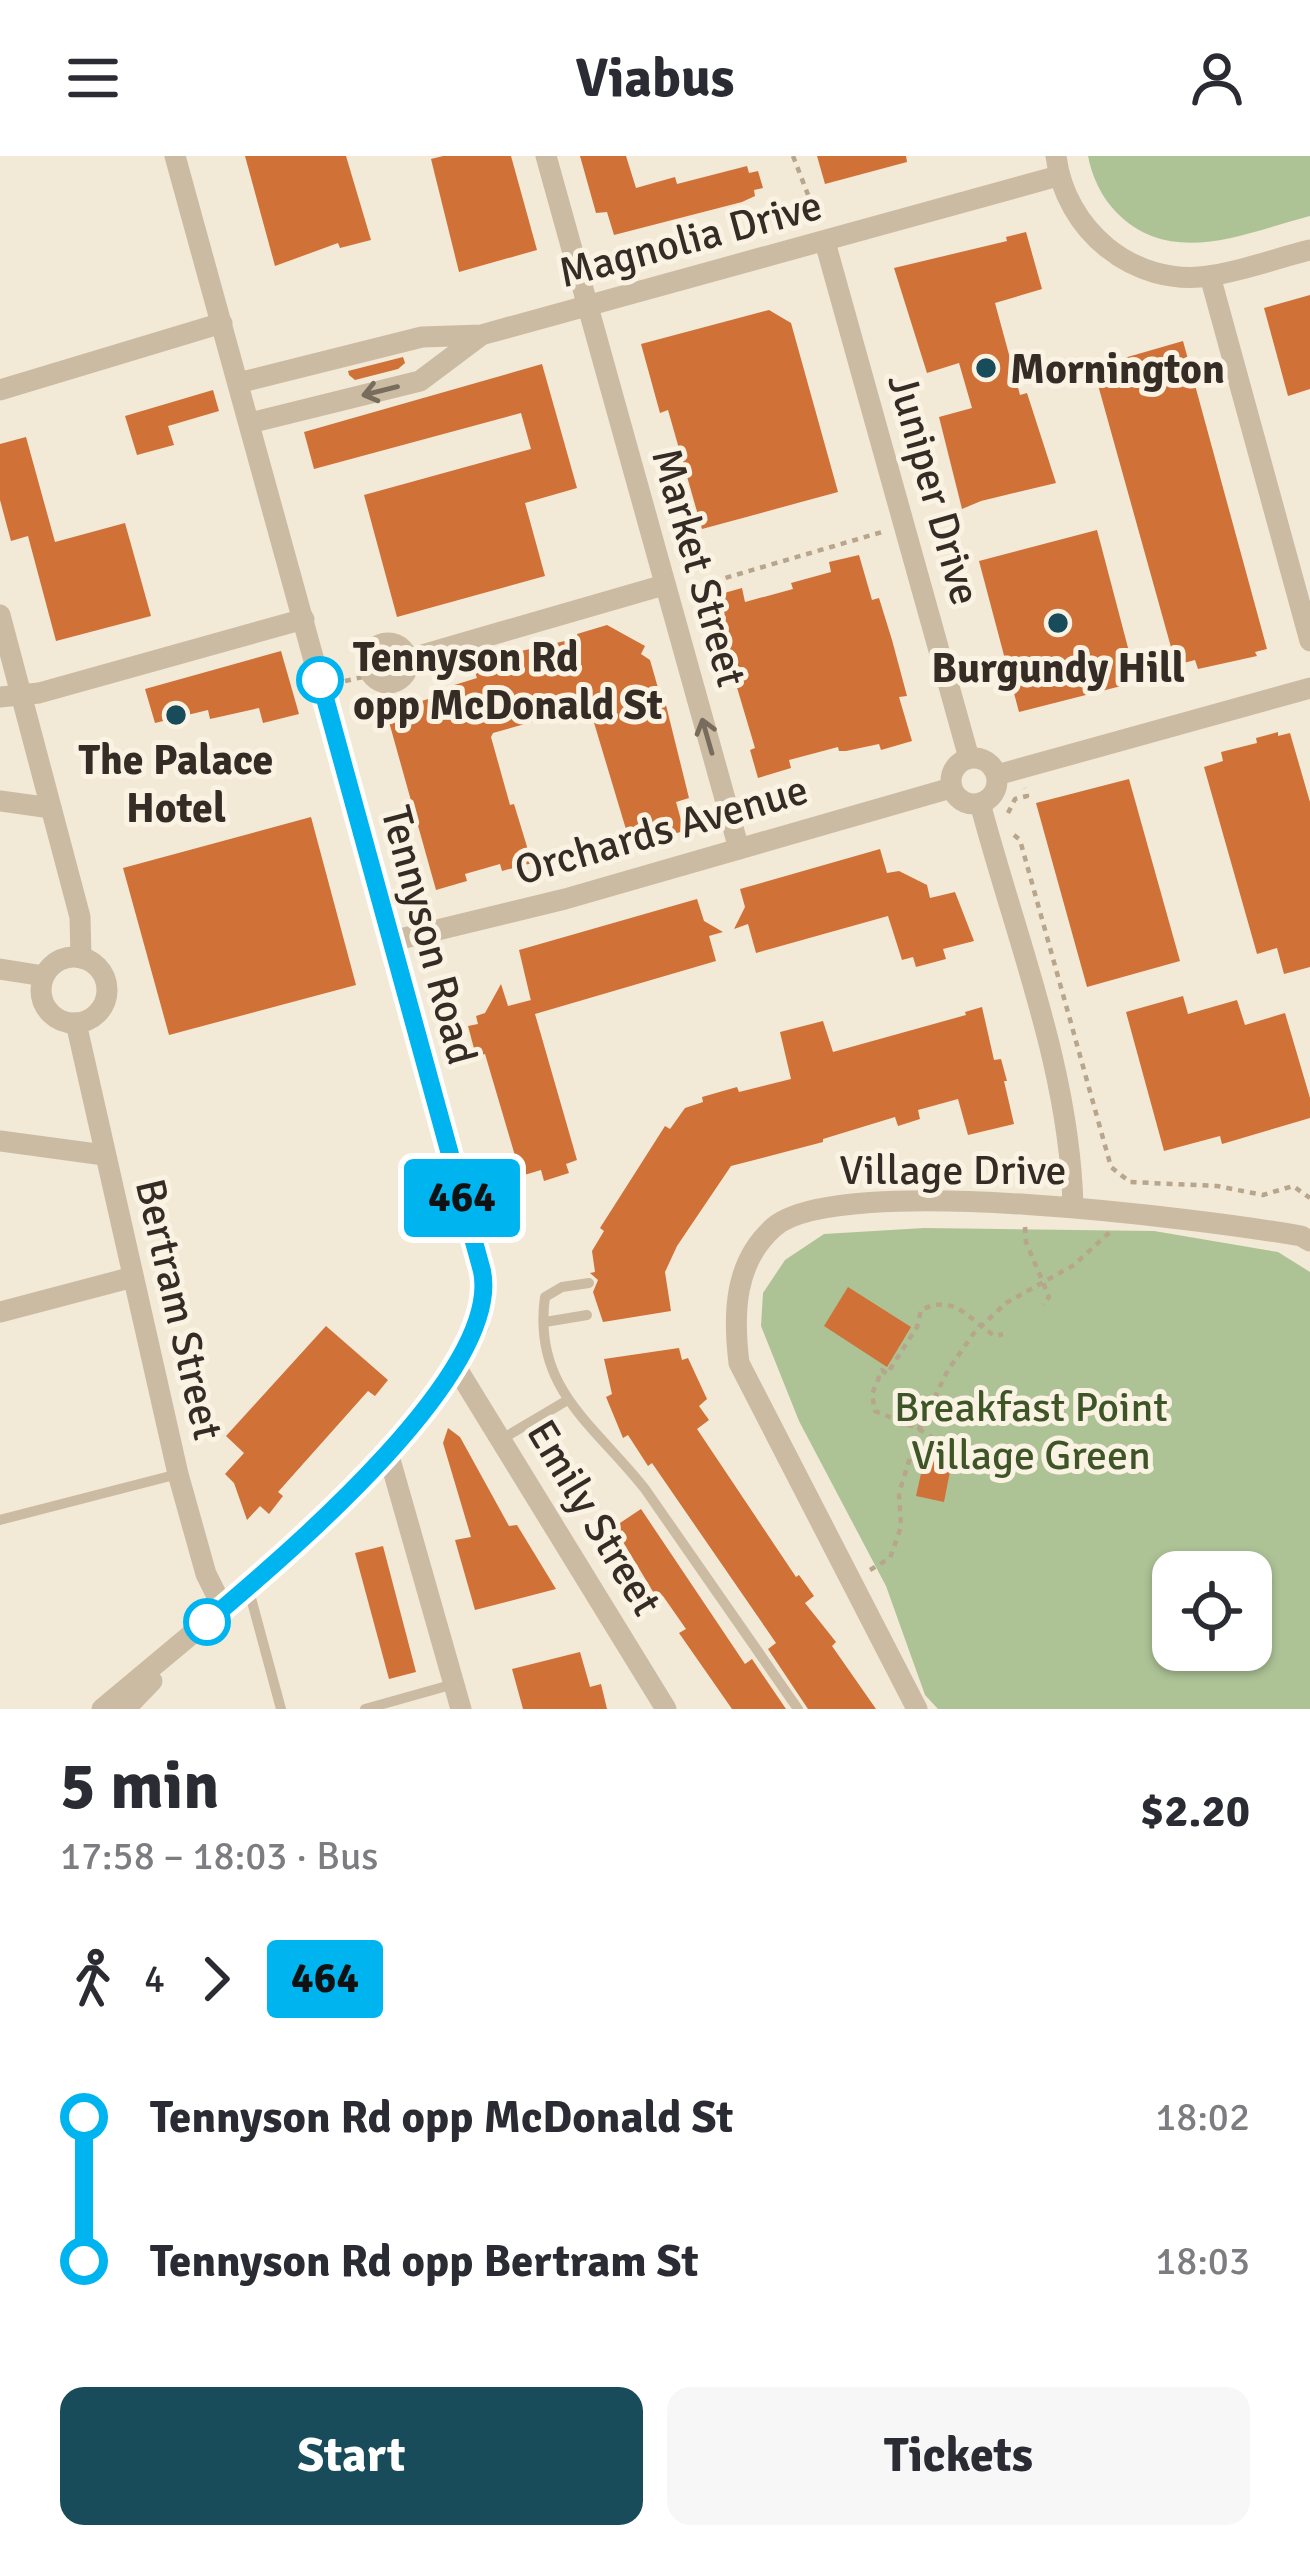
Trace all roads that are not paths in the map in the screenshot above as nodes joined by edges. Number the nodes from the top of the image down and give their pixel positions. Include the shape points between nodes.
1 (175, 156) edge
2 (546, 156) edge
3 (1057, 166) edge
4 (825, 242) junction
5 (1310, 250) edge
6 (1210, 276) junction
7 (589, 306) junction
8 (222, 323) junction
9 (481, 335) junction
10 (238, 383) junction
11 (0, 389) edge
12 (250, 423) junction
13 (665, 590) junction
14 (0, 615) edge
15 (304, 620) junction
16 (1310, 641) edge
17 (369, 668) road end
18 (1310, 688) edge
19 (11, 697) edge
20 (968, 758) junction
21 (997, 775) junction
22 (951, 788) junction
23 (0, 801) edge
24 (980, 803) junction
25 (51, 808) junction
26 (739, 849) junction
27 (392, 941) junction
28 (81, 958) junction
29 (0, 969) edge
30 (44, 976) junction
31 (76, 1023) junction
32 (0, 1141) edge
33 (104, 1155) junction
34 (1072, 1207) junction
35 (1310, 1213) edge
36 (1306, 1238) edge
37 (133, 1277) junction
38 (589, 1283) dead end
39 (0, 1312) edge
40 (587, 1315) dead end
41 (544, 1322) junction
42 (455, 1367) junction
43 (566, 1401) junction
44 (502, 1439) junction
45 (389, 1456) junction
46 (178, 1474) junction
47 (0, 1520) edge
48 (248, 1587) junction
49 (224, 1608) junction
50 (192, 1635) junction
51 (454, 1684) junction
52 (102, 1709) edge
53 (125, 1709) edge
54 (281, 1709) edge
55 (365, 1709) edge
56 (461, 1709) edge
57 (666, 1709) edge
58 (798, 1709) edge
59 (917, 1709) edge

1 - 8 street, Tennyson Road
2 - 7 street, Market Street
3 - 4 street, Magnolia Drive
3 - 6 street via 1079,220 1116,256 1161,275
4 - 7 street, Magnolia Drive
4 - 20 street, Juniper Drive
5 - 6 street
6 - 16 street
7 - 9 street, Magnolia Drive
7 - 13 street, Market Street
8 - 10 street, Tennyson Road
8 - 11 street
9 - 10 street, Magnolia Drive via 422,337
9 -> 12 street, Magnolia Drive via 420,380
10 - 12 street, Tennyson Road
12 - 15 street, Tennyson Road
13 - 17 street via 408,659 396,644 382,644
26 -> 13 street, Market Street
14 - 19 street
15 - 19 street
15 - 27 street, Tennyson Road
18 - 21 street
19 - 25 street
20 - 21 street via 983,759
20 - 22 street via 955,766
21 - 24 street via 992,795
22 - 24 street via 966,803
22 - 26 street, Orchards Avenue
23 - 25 street
24 - 34 street via 1065,1106
25 - 28 street via 80,916
26 - 27 street, Orchards Avenue
27 - 42 street, Tennyson Road via 485,1283 483,1313
28 - 30 street via 56,963
28 - 31 street via 99,969 107,988 95,1016
29 - 30 street
30 - 31 street via 46,1009
31 - 33 street, Bertram Street
32 - 33 street
33 - 37 street, Bertram Street
34 - 36 street, Village Drive
34 - 59 street, Village Drive via 851,1202 805,1210 776,1225 755,1249 736,1304 739,1363
35 - 36 street
37 - 39 street
37 - 46 street, Bertram Street
38 - 41 lane via 551,1291
40 - 41 lane
41 - 43 lane
42 - 44 street, Emily Street
42 - 45 street, Tennyson Road
43 - 44 lane
43 - 58 lane via 645,1489
44 - 57 street, Emily Street
45 - 48 street, Tennyson Road
45 - 51 street
46 - 47 lane
46 - 49 street, Bertram Street
48 - 49 street, Tennyson Road
48 - 54 lane
49 - 50 street, Tennyson Road
50 - 52 street, Tennyson Road
50 - 53 street, Tennyson Road
51 - 55 lane
51 - 56 street

